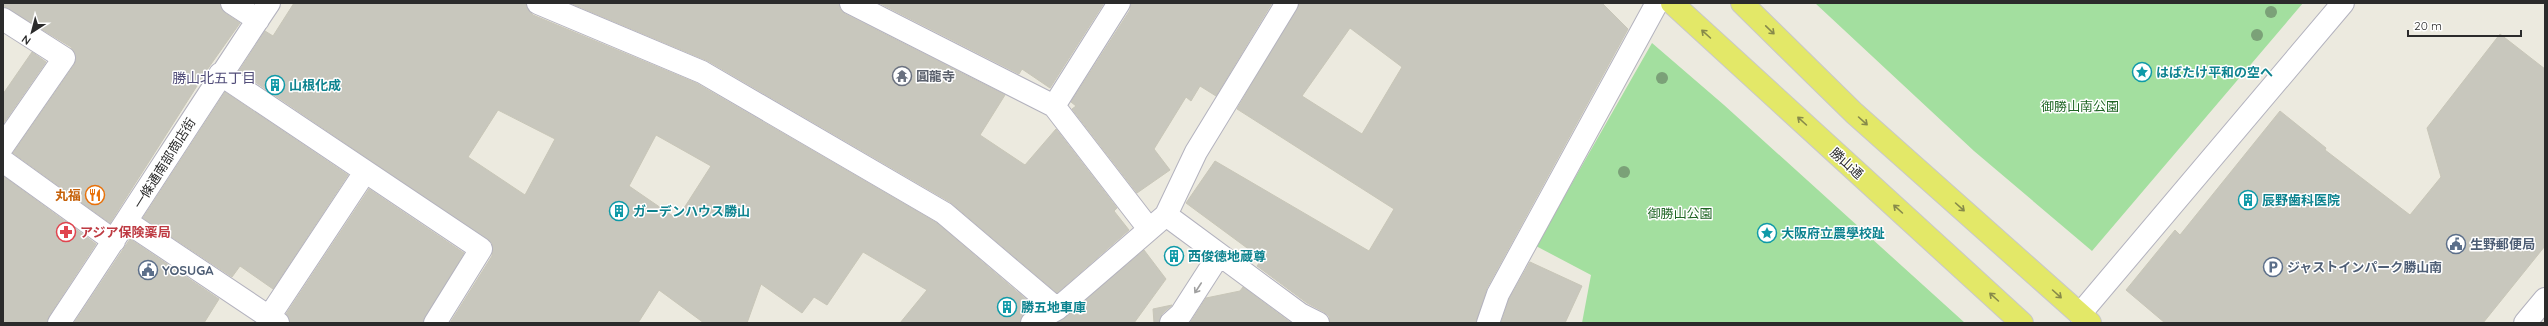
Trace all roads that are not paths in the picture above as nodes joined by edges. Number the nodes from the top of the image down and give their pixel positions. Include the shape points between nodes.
1 (232, 3) edge
2 (538, 3) edge
3 (851, 3) edge
4 (1120, 3) edge
5 (1287, 3) edge
6 (1657, 3) edge
7 (1672, 3) edge
8 (1742, 3) edge
9 (2343, 3) edge
10 (264, 11) edge
11 (3, 19) edge
12 (220, 74) junction
13 (1054, 106) junction
14 (3, 146) edge
15 (3, 161) edge
16 (365, 172) junction
17 (1166, 215) junction
18 (127, 222) junction
19 (1149, 229) junction
20 (114, 241) junction
21 (1219, 255) junction
22 (2545, 299) edge
23 (1057, 309) junction
24 (2085, 318) edge
25 (274, 320) edge
26 (1305, 320) edge
27 (59, 323) edge
28 (435, 323) edge
29 (1032, 323) edge
30 (1171, 323) edge
31 (1488, 323) edge
32 (2022, 323) edge
33 (2525, 323) edge

1 - 10 street
2 - 23 street via 702,72 944,213
3 - 13 street
4 - 13 street
5 - 17 street via 1196,152
6 - 31 street via 1498,294
32 -> 7 main road, 勝山通
8 -> 24 main road via 1854,113
9 - 24 street
10 - 12 street, 一條通南部商店街
11 - 14 street via 64,58
12 - 16 street
12 - 18 street, 一條通南部商店街
13 - 19 street
15 - 20 street
16 - 25 street
16 - 28 street via 481,249
17 - 19 street
17 - 21 street
18 - 20 street, 一條通南部商店街
18 - 25 street
19 - 23 street
20 - 27 street, 一條通南部商店街
21 - 26 street
21 -> 30 street via 1181,314
22 - 33 street
23 - 29 street

